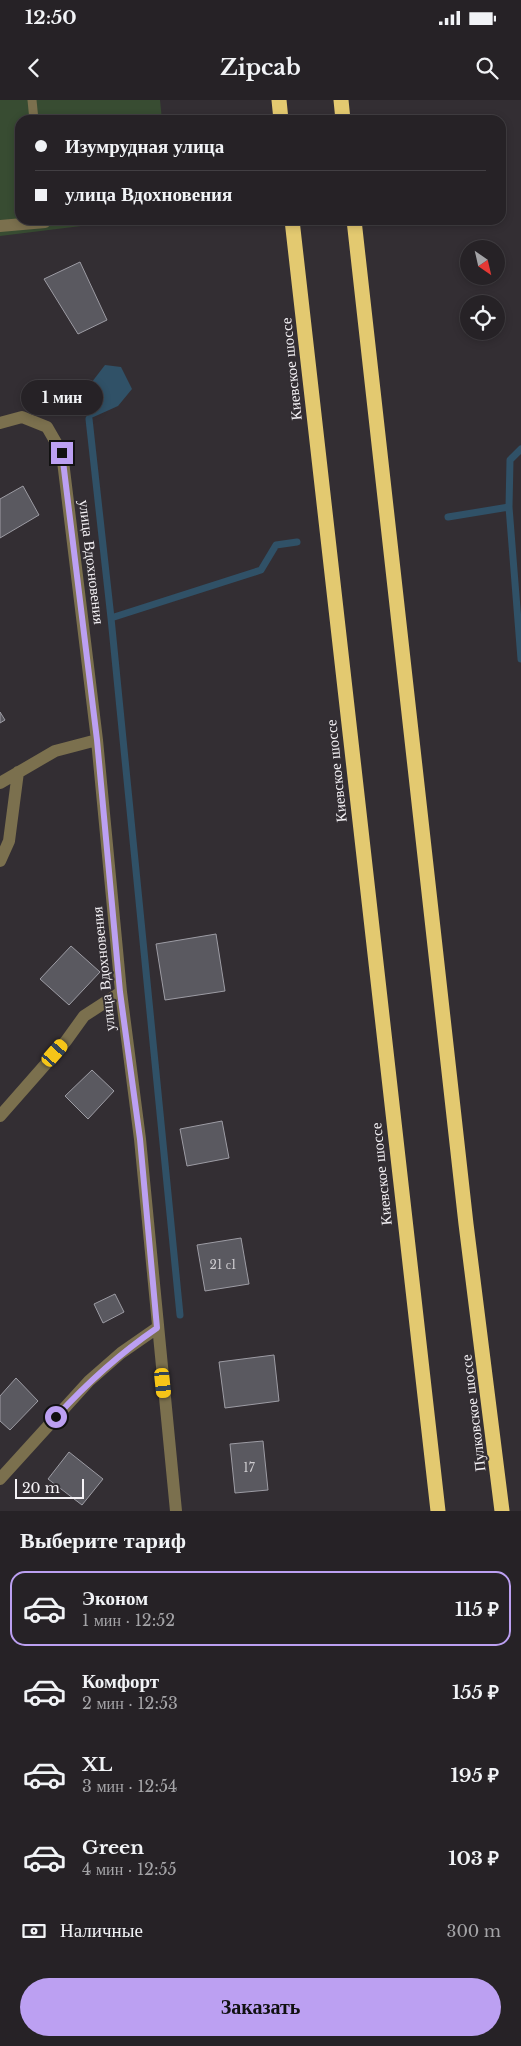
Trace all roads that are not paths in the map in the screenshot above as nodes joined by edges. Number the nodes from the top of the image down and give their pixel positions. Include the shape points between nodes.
1 (32, 100) edge
2 (279, 100) edge
3 (341, 100) edge
4 (34, 115) edge
5 (280, 115) edge
6 (342, 115) edge
7 (15, 224) edge
8 (293, 225) edge
9 (355, 225) edge
10 (0, 226) edge
11 (0, 424) edge
12 (97, 740) junction
13 (18, 772) junction
14 (0, 783) edge
15 (0, 861) edge
16 (120, 992) junction
17 (0, 1116) edge
18 (157, 1328) junction
19 (0, 1479) edge
20 (176, 1511) edge
21 (438, 1511) edge
22 (502, 1511) edge

1 - 4 lane
2 - 5 highway
3 - 6 highway
7 - 10 street
8 - 21 highway, Киевское шоссе
9 - 22 highway, Пулковское шоссе via 465,1215
11 - 12 street, улица Вдохновения via 22,416 47,427 62,453
12 - 13 street via 55,751
12 - 16 street, улица Вдохновения
13 - 14 street
13 - 15 street via 8,841
16 - 17 street via 84,1016
16 - 18 street, улица Вдохновения via 140,1139
18 - 19 street via 89,1381
18 - 20 street, улица Вдохновения

